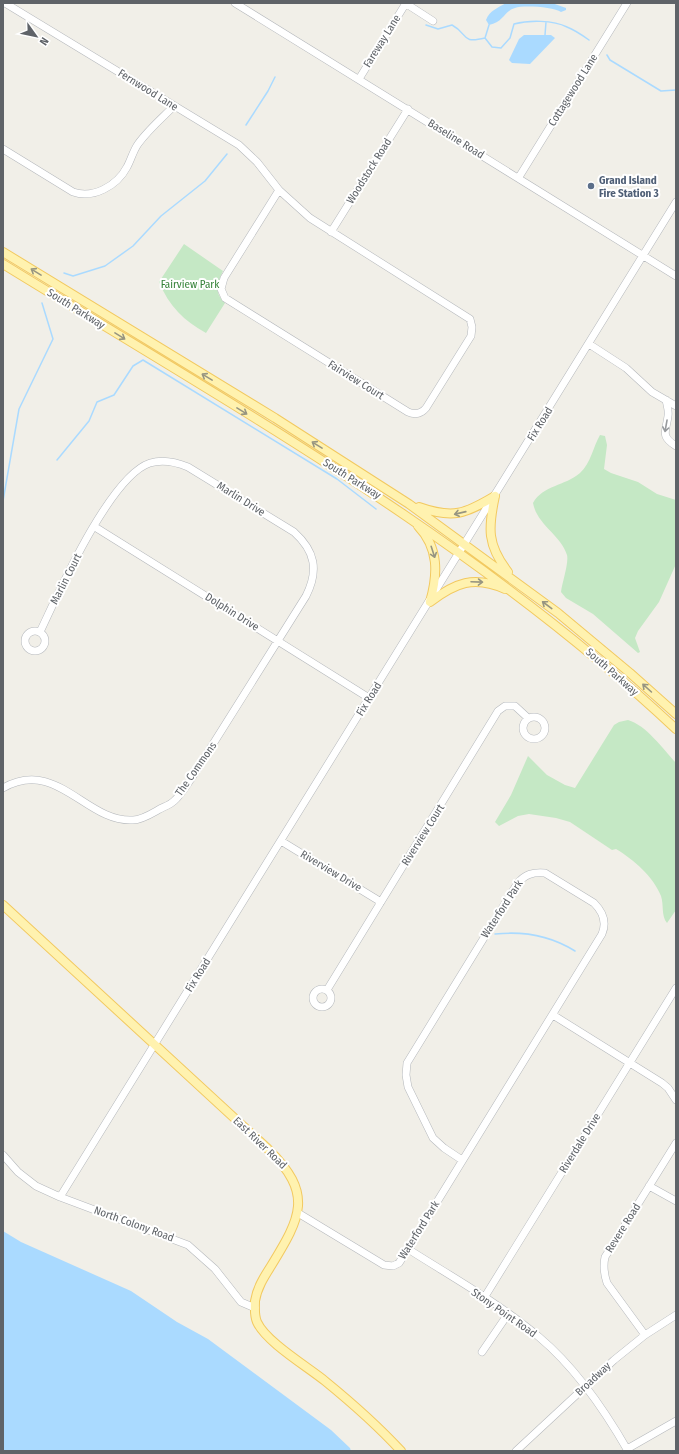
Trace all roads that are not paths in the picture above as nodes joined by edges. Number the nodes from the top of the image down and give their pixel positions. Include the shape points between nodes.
1 (5, 3) edge
2 (235, 3) edge
3 (405, 3) edge
4 (627, 3) edge
5 (433, 21) dead end
6 (359, 79) junction
7 (174, 106) junction
8 (408, 109) junction
9 (3, 149) edge
10 (519, 178) junction
11 (280, 190) junction
12 (676, 202) edge
13 (331, 232) junction
14 (3, 252) edge
15 (644, 255) junction
16 (3, 264) edge
17 (676, 276) edge
18 (590, 344) junction
19 (666, 400) junction
20 (676, 406) edge
21 (676, 446) edge
22 (495, 496) junction
23 (409, 504) junction
24 (401, 511) junction
25 (95, 527) junction
26 (465, 544) junction
27 (460, 552) junction
28 (514, 580) junction
29 (516, 594) junction
30 (430, 602) junction
31 (40, 632) dead end
32 (279, 641) junction
33 (370, 698) junction
34 (676, 714) edge
35 (528, 718) dead end
36 (676, 729) edge
37 (3, 788) edge
38 (281, 841) junction
39 (381, 902) junction
40 (3, 905) edge
41 (676, 988) edge
42 (327, 990) dead end
43 (552, 1015) junction
44 (155, 1045) junction
45 (629, 1063) junction
46 (676, 1100) edge
47 (676, 1143) edge
48 (3, 1155) edge
49 (462, 1160) junction
50 (649, 1186) junction
51 (60, 1196) junction
52 (676, 1201) edge
53 (298, 1213) junction
54 (408, 1249) junction
55 (484, 1298) junction
56 (255, 1308) junction
57 (508, 1314) junction
58 (676, 1315) edge
59 (645, 1335) junction
60 (482, 1352) dead end
61 (586, 1386) junction
62 (676, 1422) edge
63 (627, 1450) edge
64 (401, 1451) edge
65 (516, 1451) edge

1 - 7 street, Fernwood Lane
2 - 6 street, Baseline Road
3 - 5 street
3 - 6 street, Fareway Lane
4 - 10 street, Cottagewood Lane
6 - 8 street, Baseline Road
7 - 9 street via 138,145 121,175 95,194 82,195 73,192
7 - 11 street, Fernwood Lane via 239,145 258,162
8 - 10 street, Baseline Road
8 - 13 street, Woodstock Road
10 - 15 street, Baseline Road
11 - 13 street, Fairview Court via 295,206
11 - 13 street, Fairview Court via 224,278 221,289 225,298 408,412 421,413 469,340 472,331 470,319
12 - 15 street, Fix Road
23 -> 14 main road, South Parkway via 275,418
15 - 17 street, Baseline Road
15 - 18 street, Fix Road
16 -> 24 main road, South Parkway
18 - 19 street via 626,368 652,392
18 - 22 street, Fix Road
19 - 20 street
19 -> 21 street via 668,415 664,436
22 -> 23 main road via 469,511 453,515
22 - 26 street, Fix Road
22 - 28 main road via 490,517 490,539 496,556
23 - 26 main road, South Parkway
24 - 27 main road, South Parkway
24 -> 30 main road via 423,532 434,555 436,570
25 - 31 street, Marlin Court via 70,567
25 - 32 street, Dolphin Drive
25 - 32 street, Marlin Drive via 124,482 136,470 150,463 164,461 180,463 294,532 310,551 314,568 311,587
26 - 27 street, Fix Road
26 - 28 main road, South Parkway
27 - 29 main road, South Parkway
27 - 30 street, Fix Road
34 -> 28 main road, South Parkway via 591,640
30 -> 29 main road via 452,587 471,582 488,583
29 - 36 main road, South Parkway via 590,653
30 - 33 street, Fix Road
32 - 33 street, Dolphin Drive
32 - 37 street, The Commons via 191,780 174,801 151,815 133,820 115,818 59,786 44,781 23,781
33 - 38 street, Fix Road
35 - 39 street, Riverview Court via 515,706 505,706 498,711
38 - 39 street, Riverview Drive
38 - 44 street, Fix Road
39 - 42 street, Riverview Court
40 - 44 main road, East River Road
41 - 45 street, Riverdale Drive
43 - 45 street
43 - 49 street, Waterford Park
43 - 49 street, Waterford Park via 602,934 604,918 600,908 594,903 550,875 539,872 527,875 517,884 407,1063 408,1086 433,1138
44 - 51 street, Fix Road
44 - 53 main road, East River Road via 283,1165 295,1185
45 - 46 street via 668,1088
45 - 55 street, Riverdale Drive
47 - 50 street, Revere Road
48 - 51 street, North Colony Road via 26,1179
49 - 54 street, Waterford Park
50 - 52 street
50 - 59 street, Revere Road via 605,1256 604,1270 607,1283
51 - 56 street, North Colony Road via 188,1245 198,1251 215,1269 241,1302
53 - 54 street, Waterford Park via 384,1265 396,1264
53 - 56 main road, East River Road via 293,1229 260,1286
54 - 55 street, Stony Point Road
55 - 57 street, Stony Point Road
56 - 64 main road, East River Road via 256,1321 268,1336 351,1402
57 - 60 street
57 - 61 street, Stony Point Road via 540,1337
58 - 59 street, Broadway
59 - 61 street, Broadway
61 - 63 street, Stony Point Road
61 - 65 street, Broadway
62 - 63 street

